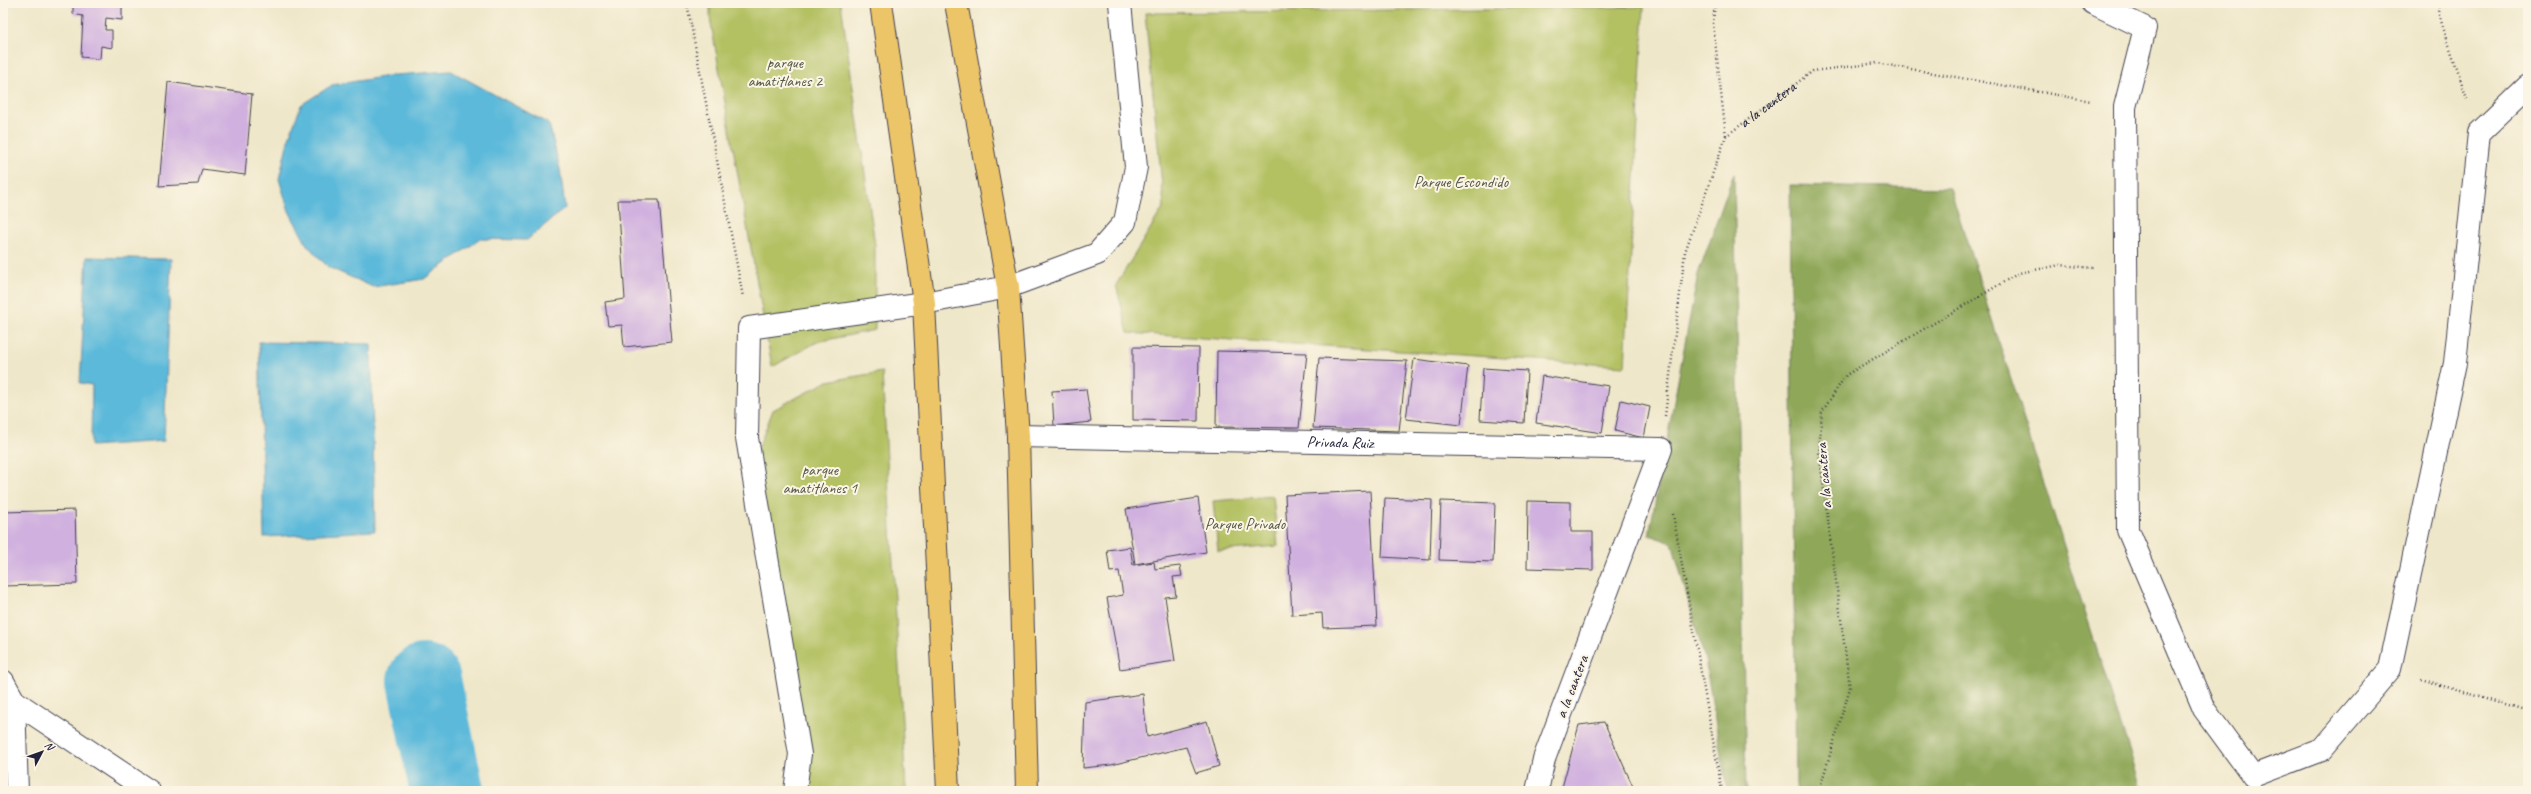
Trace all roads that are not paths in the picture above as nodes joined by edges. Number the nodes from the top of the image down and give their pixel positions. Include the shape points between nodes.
1 (881, 3) edge
2 (956, 3) edge
3 (1120, 3) edge
4 (2093, 3) edge
5 (2528, 86) edge
6 (1008, 288) junction
7 (924, 303) junction
8 (1018, 436) junction
9 (1661, 449) joint
10 (3, 681) edge
11 (14, 701) junction
12 (2254, 783) edge
13 (17, 791) edge
14 (149, 791) edge
15 (794, 791) edge
16 (948, 791) edge
17 (1026, 791) edge
18 (1537, 791) edge

1 - 7 main road
2 - 6 main road
3 - 6 street via 1136,167 1125,222 1097,254
4 - 12 street via 2145,28 2125,107 2128,530 2204,709
5 - 12 street via 2479,133 2455,363 2390,669 2321,750
6 - 7 street
6 - 8 main road
7 - 15 street via 749,328 747,438 800,754
7 - 16 main road
8 - 9 street, Privada Ruiz
8 - 17 main road
9 - 18 street, a la cantera via 1544,759
10 - 11 street
11 - 13 street
11 - 14 street

